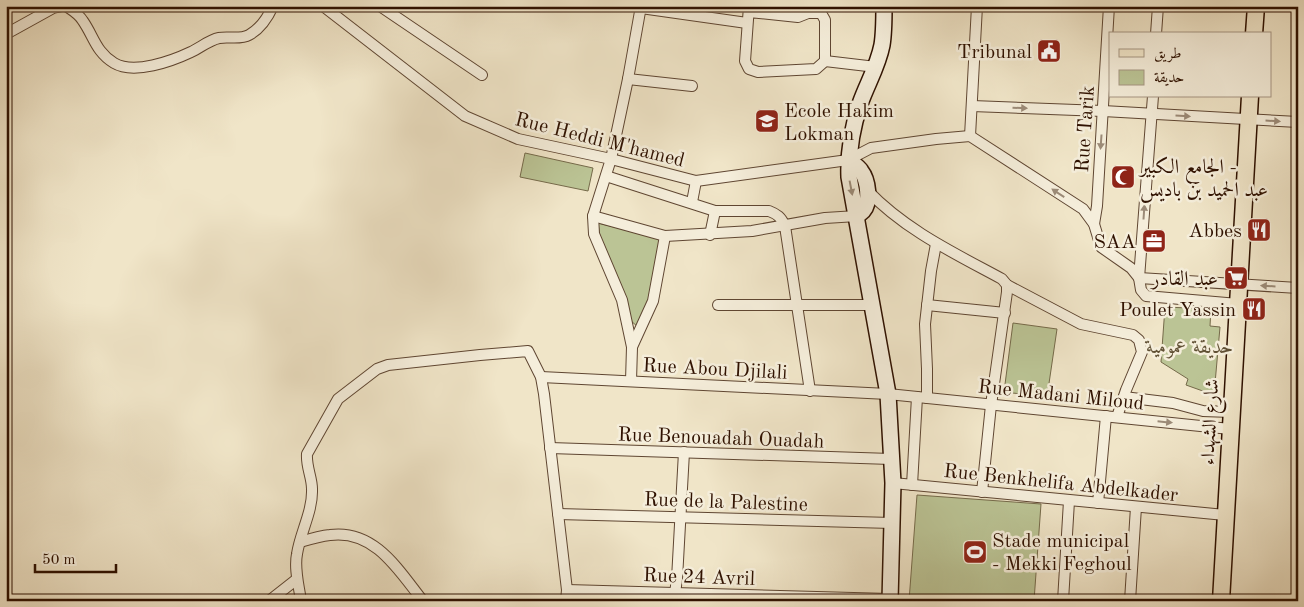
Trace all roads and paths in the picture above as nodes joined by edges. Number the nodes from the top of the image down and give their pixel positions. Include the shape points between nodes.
1 (273, 6) edge
2 (323, 6) edge
3 (380, 6) edge
4 (884, 6) edge
5 (977, 6) edge
6 (1109, 6) edge
7 (1158, 6) edge
8 (1256, 6) edge
9 (641, 7) edge
10 (69, 8) edge
11 (749, 9) edge
12 (747, 23) junction
13 (1156, 32) edge
14 (1254, 32) edge
15 (6, 34) edge
16 (825, 61) junction
17 (876, 67) junction
18 (482, 75) dead end
19 (628, 79) junction
20 (692, 86) dead end
21 (1153, 98) edge
22 (1250, 98) edge
23 (972, 106) junction
24 (1102, 111) junction
25 (1152, 114) junction
26 (1249, 119) junction
27 (1298, 122) edge
28 (970, 136) junction
29 (612, 159) junction
30 (848, 160) junction
31 (606, 176) junction
32 (696, 181) junction
33 (867, 190) junction
34 (692, 202) junction
35 (715, 211) junction
36 (593, 216) junction
37 (856, 216) junction
38 (1094, 224) junction
39 (785, 226) junction
40 (710, 235) junction
41 (665, 236) junction
42 (936, 244) junction
43 (1139, 278) junction
44 (1007, 285) junction
45 (1239, 285) junction
46 (1298, 288) edge
47 (1238, 304) junction
48 (796, 305) junction
49 (872, 305) junction
50 (927, 305) junction
51 (718, 306) dead end
52 (1004, 313) junction
53 (632, 347) junction
54 (541, 377) junction
55 (632, 381) junction
56 (810, 391) junction
57 (888, 394) junction
58 (1124, 396) junction
59 (922, 398) junction
60 (991, 404) junction
61 (1231, 412) junction
62 (1106, 416) junction
63 (1117, 417) junction
64 (1230, 429) junction
65 (550, 448) junction
66 (684, 452) junction
67 (891, 459) junction
68 (893, 483) junction
69 (912, 485) junction
70 (982, 492) junction
71 (1069, 501) junction
72 (1098, 503) junction
73 (1136, 507) junction
74 (558, 514) junction
75 (1225, 516) junction
76 (680, 517) junction
77 (892, 523) junction
78 (300, 542) junction
79 (297, 579) junction
80 (675, 592) junction
81 (567, 595) edge
82 (890, 600) edge
83 (268, 601) edge
84 (301, 601) edge
85 (423, 601) edge
86 (1063, 601) edge
87 (1130, 601) edge
88 (1220, 601) edge

1 - 10 street via 262,24 248,36 218,38 162,63 128,68 104,55 92,40 83,20
2 - 29 street, Rue Heddi M'hamed via 465,116 518,139
3 - 18 street
4 - 17 street via 882,44
5 - 23 street
6 - 24 street, Rue Tarik
7 - 13 street
8 - 14 main road
9 - 12 street
9 - 19 street
10 - 15 street via 53,8
11 - 12 street
11 - 16 street via 798,16 821,12 825,20
12 - 16 street via 745,61 754,71 816,69
16 - 17 street
17 - 30 street via 860,103
19 - 20 street
19 - 29 street
21 - 25 street
22 - 26 main road, شارع الشهداء
23 -> 24 street
23 - 28 street
24 - 25 street
24 -> 38 street, Rue Tarik
25 -> 26 street
43 -> 25 street
26 -> 27 street
26 - 45 main road, شارع الشهداء
28 - 30 street, Rue Heddi M'hamed via 871,148
38 -> 28 street via 1083,209
29 - 31 street
29 - 32 street, Rue Heddi M'hamed
30 - 32 street, Rue Heddi M'hamed
30 - 33 street via 860,169
30 -> 37 street
31 - 34 street
31 - 36 street
32 - 34 street
33 - 37 street via 864,210
33 - 42 street via 883,206
34 - 35 street
35 - 39 street via 769,211 782,219
35 - 40 street
36 - 41 street
36 - 53 street via 594,234 622,300
37 - 39 street
37 - 49 street
38 - 43 street via 1101,247 1131,268
39 - 40 street
39 - 48 street
40 - 41 street
41 - 53 street via 654,301
42 - 44 street
42 - 50 street
43 - 45 street
43 - 47 street via 1146,296
44 - 52 street
44 - 58 street via 1081,324 1112,329 1139,340 1142,352
46 -> 45 street
45 - 47 main road, شارع الشهداء
47 - 61 main road, شارع الشهداء
48 - 49 street
48 - 51 street
48 - 56 street
49 - 57 street
50 - 52 street
50 - 59 street via 924,324 927,369
52 - 60 street
53 - 55 street
54 - 55 street, Rue Abou Djilali
54 - 65 street
54 - 78 street via 528,351 388,365 377,369 338,399 307,454 306,465 312,490
55 - 56 street, Rue Abou Djilali
56 - 57 street, Rue Abou Djilali
57 - 59 street, Rue Madani Miloud
57 - 67 street
58 - 61 street, Rue Madani Miloud via 1203,411
58 - 63 street
59 - 60 street, Rue Madani Miloud
59 - 69 street
60 - 62 street, Rue Madani Miloud
60 - 70 street
61 - 64 main road, شارع الشهداء
62 - 63 street, Rue Madani Miloud
62 - 72 street
63 -> 64 street, Rue Madani Miloud
64 - 75 main road, شارع الشهداء
65 - 66 street, Rue Benouadah Ouadah
65 - 74 street
66 - 67 street, Rue Benouadah Ouadah
66 - 76 street
67 - 68 street
68 - 69 street, Rue Benkhelifa Abdelkader
68 - 77 street
69 - 70 street, Rue Benkhelifa Abdelkader
70 - 71 street, Rue Benkhelifa Abdelkader
71 - 72 street, Rue Benkhelifa Abdelkader
71 - 86 street
72 - 73 street, Rue Benkhelifa Abdelkader
73 - 75 street, Rue Benkhelifa Abdelkader
73 - 87 street
74 - 76 street, Rue de la Palestine
74 - 81 street
75 - 88 main road, شارع الشهداء
76 - 77 street, Rue de la Palestine
76 - 80 street
77 - 82 street
78 - 79 street via 296,555
78 - 85 street via 332,534 359,537 385,553
79 - 83 street
79 - 84 street
80 - 81 street, Rue 24 Avril
80 - 82 street, Rue 24 Avril

